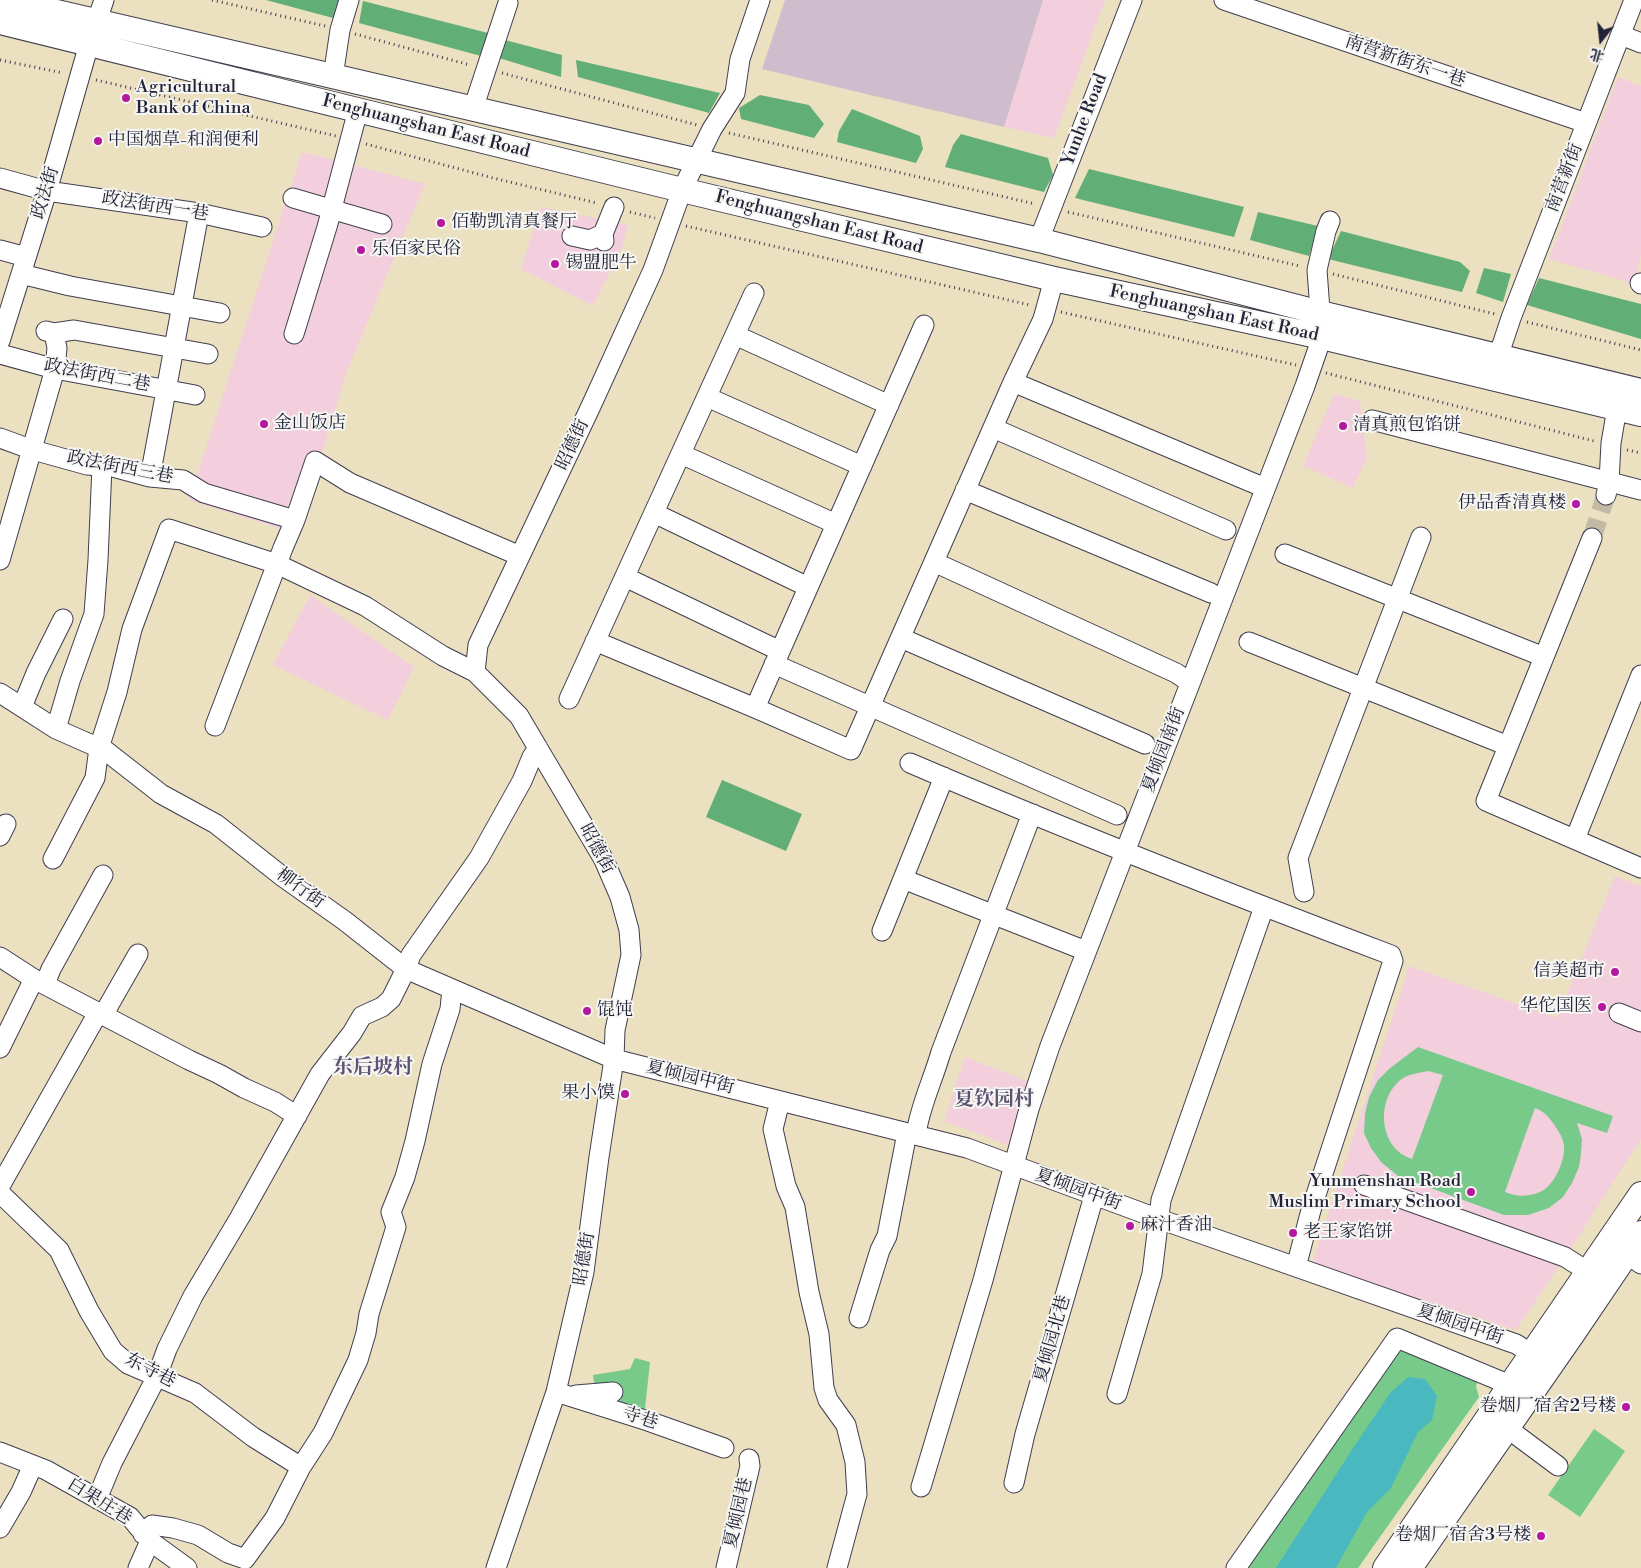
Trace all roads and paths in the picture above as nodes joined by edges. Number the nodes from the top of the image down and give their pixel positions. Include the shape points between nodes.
1 (5, 0) edge
2 (212, 0) edge
3 (349, 0) edge
4 (760, 0) edge
5 (1132, 0) edge
6 (1224, 0) edge
7 (1634, 0) edge
8 (508, 3) dead end
9 (101, 11) edge
10 (0, 22) edge
11 (340, 30) junction
12 (1621, 35) junction
13 (1641, 43) edge
14 (89, 44) junction
15 (0, 60) edge
16 (485, 69) junction
17 (80, 76) junction
18 (333, 76) junction
19 (473, 109) junction
20 (358, 110) junction
21 (1586, 123) junction
22 (712, 129) junction
23 (351, 140) junction
24 (695, 161) junction
25 (0, 178) edge
26 (682, 190) junction
27 (47, 191) junction
28 (293, 198) dead end
29 (614, 208) junction
30 (1051, 208) junction
31 (332, 210) junction
32 (199, 213) junction
33 (1330, 221) dead end
34 (671, 223) junction
35 (382, 224) dead end
36 (262, 227) dead end
37 (572, 236) dead end
38 (1038, 240) junction
39 (0, 250) edge
40 (24, 265) junction
41 (1317, 270) junction
42 (1054, 279) junction
43 (754, 293) dead end
44 (6, 303) edge
45 (182, 305) junction
46 (1046, 309) junction
47 (220, 313) dead end
48 (1321, 313) junction
49 (1511, 318) junction
50 (924, 325) dead end
51 (294, 334) dead end
52 (735, 335) junction
53 (1322, 337) junction
54 (0, 341) edge
55 (174, 349) junction
56 (1641, 350) edge
57 (0, 354) edge
58 (208, 354) dead end
59 (1498, 356) junction
60 (55, 369) junction
61 (1311, 369) junction
62 (1013, 382) junction
63 (166, 389) junction
64 (1641, 391) edge
65 (195, 395) dead end
66 (707, 397) junction
67 (889, 405) junction
68 (1617, 408) junction
69 (1641, 414) edge
70 (1372, 420) dead end
71 (993, 428) junction
72 (0, 438) edge
73 (1612, 446) junction
74 (32, 450) junction
75 (1641, 453) edge
76 (681, 454) junction
77 (102, 466) junction
78 (862, 466) junction
79 (150, 477) junction
80 (1258, 485) dead end
81 (1608, 488) junction
82 (965, 490) junction
83 (1641, 490) edge
84 (654, 513) junction
85 (295, 520) junction
86 (836, 524) junction
87 (1226, 530) dead end
88 (1421, 537) dead end
89 (1592, 538) tunnel mouth
90 (1285, 554) dead end
91 (520, 556) junction
92 (0, 560) edge
93 (934, 562) junction
94 (277, 564) junction
95 (624, 577) junction
96 (808, 587) junction
97 (1211, 593) dead end
98 (1398, 599) junction
99 (63, 618) dead end
100 (900, 638) junction
101 (595, 641) junction
102 (1249, 642) dead end
103 (1544, 657) junction
104 (777, 658) junction
105 (475, 672) junction
106 (1641, 675) edge
107 (1185, 680) dead end
108 (1363, 688) junction
109 (0, 693) edge
110 (569, 699) dead end
111 (22, 707) junction
112 (870, 707) junction
113 (755, 708) junction
114 (215, 726) dead end
115 (56, 729) junction
116 (1145, 744) dead end
117 (1508, 746) junction
118 (99, 748) junction
119 (538, 748) junction
120 (910, 763) dead end
121 (944, 777) junction
122 (1034, 814) junction
123 (1117, 815) dead end
124 (1575, 839) junction
125 (1125, 852) junction
126 (53, 859) dead end
127 (1641, 868) edge
128 (102, 875) dead end
129 (903, 879) junction
130 (1304, 892) dead end
131 (1264, 907) junction
132 (993, 915) junction
133 (882, 931) dead end
134 (1086, 951) junction
135 (138, 954) dead end
136 (0, 957) edge
137 (406, 969) junction
138 (40, 982) junction
139 (452, 990) junction
140 (1619, 1013) dead end
141 (99, 1014) junction
142 (1641, 1022) edge
143 (0, 1048) edge
144 (614, 1059) junction
145 (780, 1101) junction
146 (297, 1116) junction
147 (912, 1134) junction
148 (1014, 1166) junction
149 (1364, 1185) dead end
150 (0, 1186) edge
151 (0, 1193) edge
152 (1641, 1194) edge
153 (1094, 1196) junction
154 (1159, 1219) junction
155 (1641, 1233) edge
156 (1634, 1259) edge
157 (1296, 1268) junction
158 (1587, 1271) junction
159 (859, 1318) dead end
160 (1532, 1354) junction
161 (157, 1376) junction
162 (1510, 1385) junction
163 (613, 1392) dead end
164 (562, 1394) junction
165 (1117, 1394) dead end
166 (1507, 1428) junction
167 (724, 1448) dead end
168 (0, 1452) edge
169 (749, 1459) dead end
170 (33, 1465) junction
171 (1558, 1466) dead end
172 (301, 1467) junction
173 (1014, 1483) dead end
174 (921, 1487) dead end
175 (97, 1499) junction
176 (0, 1528) edge
177 (147, 1537) junction
178 (138, 1568) edge
179 (187, 1568) edge
180 (496, 1568) edge
181 (726, 1568) edge
182 (837, 1568) edge
183 (1236, 1568) edge
184 (1385, 1568) edge
185 (1410, 1568) edge

1 - 9 main road, Fenghuangshan East Road
2 - 11 path
3 - 11 street
4 - 22 street, 昭德街 via 740,59 736,93
5 - 30 street, Yunhe Road
6 - 21 street, 南营新街东一巷
7 - 12 street, 南营新街
8 - 16 street
9 - 14 street, 政法街
9 - 18 main road, Fenghuangshan East Road
10 - 14 main road, Fenghuangshan East Road
11 - 16 path
11 - 18 street
12 - 13 street
12 - 21 street, 南营新街
14 - 17 street, 政法街
14 - 20 main road, Fenghuangshan East Road
15 - 17 path
16 - 19 street
16 - 22 path
17 - 23 path
17 - 27 street, 政法街
18 - 19 main road, Fenghuangshan East Road
19 - 24 main road, Fenghuangshan East Road
20 - 23 street
20 - 26 main road, Fenghuangshan East Road
21 - 49 street, 南营新街
22 - 24 street, 昭德街
22 - 30 path
23 - 29 path
23 - 31 street
24 - 26 street, 昭德街
24 - 38 main road, Fenghuangshan East Road
25 - 27 street, 政法街西一巷
26 - 34 street, 昭德街
26 - 42 main road, Fenghuangshan East Road
27 - 32 street, 政法街西一巷
27 - 40 street, 政法街
28 - 31 street
29 - 34 path
29 - 37 street via 604,238 590,240
30 - 38 street, Yunhe Road
30 - 41 path
31 - 35 street
31 - 51 street
32 - 36 street, 政法街西一巷
32 - 45 street
33 - 41 street
34 - 46 path
34 - 91 street, 昭德街 via 649,279
38 - 48 main road, Fenghuangshan East Road
39 - 40 street
40 - 44 street, 政法街
40 - 45 street via 70,286
41 - 48 street
41 - 49 path
42 - 46 street
42 - 53 main road, Fenghuangshan East Road
43 - 52 street
44 - 54 street, 政法街
45 - 47 street
45 - 55 street
46 - 61 path
46 - 62 street
48 - 53 street
48 - 59 main road, Fenghuangshan East Road
49 - 56 path
49 - 59 street, 南营新街
50 - 67 street
52 - 66 street
52 - 67 street
53 - 61 street, 夏倾园南街
53 - 68 main road, Fenghuangshan East Road
55 - 58 street
55 - 60 street via 74,330 50,332 57,348
55 - 63 street
57 - 60 street, 政法街西二巷
59 - 64 main road, Fenghuangshan East Road
60 - 63 street, 政法街西二巷
60 - 74 street
61 - 73 path
61 - 125 street, 夏倾园南街
62 - 71 street
62 - 80 street
63 - 65 street, 政法街西二巷
63 - 79 street
66 - 76 street
66 - 78 street
67 - 78 street
68 - 69 main road, Fenghuangshan East Road
68 - 73 street
70 - 81 street
71 - 82 street
71 - 87 street
72 - 74 street, 政法街西三巷
73 - 75 path
73 - 81 street
74 - 77 street, 政法街西三巷
74 - 92 street
76 - 84 street
76 - 86 street
77 - 79 street, 政法街西三巷
77 - 115 street via 94,614
78 - 86 street
79 - 85 street, 政法街西三巷 via 183,480 204,493
81 - 83 street
82 - 93 street
82 - 97 street
84 - 95 street
84 - 96 street
85 - 91 street via 315,461 350,483
85 - 94 street
86 - 96 street
88 - 98 street
89 - 103 street
90 - 98 street
91 - 105 street, 昭德街 via 478,645
93 - 100 street
93 - 107 street via 1176,673
94 - 105 street via 365,606 443,656
94 - 114 street
94 - 118 street via 169,529 132,629
95 - 101 street
95 - 104 street
96 - 104 street
98 - 103 street
98 - 108 street
99 - 111 street
100 - 112 street
100 - 116 street
101 - 110 street
101 - 113 street
102 - 108 street
103 - 117 street
104 - 112 street
104 - 113 street
105 - 119 street, 昭德街 via 519,716
106 - 124 street
108 - 117 street
108 - 130 street via 1298,858
109 - 111 street, 柳行街
111 - 115 street, 柳行街
112 - 113 street via 851,750
112 - 123 street
115 - 118 street, 柳行街
117 - 124 street via 1486,801
118 - 126 street via 95,778
118 - 137 street, 柳行街 via 161,794 216,824
119 - 137 street via 479,858 411,955
119 - 144 street, 昭德街 via 604,860 620,897 629,930 630,954 615,1030
120 - 121 street
121 - 122 street
121 - 129 street
122 - 125 street
122 - 132 street
124 - 127 street
125 - 131 street
125 - 134 street, 夏倾园南街
128 - 138 street via 51,969
129 - 132 street
129 - 133 street
131 - 154 street via 1170,1171
131 - 157 street via 1391,955 1393,961 1311,1210
132 - 134 street
132 - 147 street
134 - 148 street, 夏倾园南街 via 1050,1046
135 - 141 street via 106,1010
136 - 138 street
137 - 139 street, 柳行街
137 - 146 street via 391,999 362,1016 320,1074
138 - 141 street
138 - 143 street
139 - 144 street, 柳行街
139 - 172 street via 450,1009 432,1064 405,1177 390,1212 396,1227 358,1360 323,1433
140 - 142 street
141 - 146 street
141 - 150 street
144 - 145 street, 夏倾园中街
144 - 164 street, 昭德街 via 584,1272
145 - 147 street, 夏倾园中街
145 - 182 street via 773,1128 794,1207 819,1334 824,1388 828,1400 846,1425 855,1462 855,1502
146 - 161 street via 193,1296
147 - 148 street, 夏倾园中街 via 967,1148
147 - 159 street via 888,1236 880,1250
148 - 153 street, 夏倾园中街
148 - 174 street, 夏倾园南街
149 - 158 street via 1565,1257
151 - 161 street, 东寺巷 via 59,1250 113,1351 128,1364
152 - 158 main road
153 - 154 street, 夏倾园中街
153 - 173 street, 夏倾园北巷 via 1025,1434
154 - 157 street, 夏倾园中街
154 - 165 street via 1152,1274
155 - 156 main road
156 - 166 main road
157 - 160 street, 夏倾园中街 via 1516,1344
158 - 160 main road
160 - 162 main road
161 - 172 street, 东寺巷 via 194,1393 253,1437
161 - 175 street
162 - 183 street via 1397,1338
162 - 184 main road
163 - 164 street
164 - 167 street, 寺巷
164 - 180 street, 昭德街
166 - 171 street
166 - 185 main road
168 - 170 street, 白果庄巷
169 - 181 street, 夏倾园巷
170 - 175 street, 白果庄巷
170 - 176 street
172 - 177 street via 275,1518 245,1559 198,1536 173,1528 152,1525
175 - 177 street, 白果庄巷 via 130,1517
177 - 178 street
177 - 179 street, 白果庄巷

